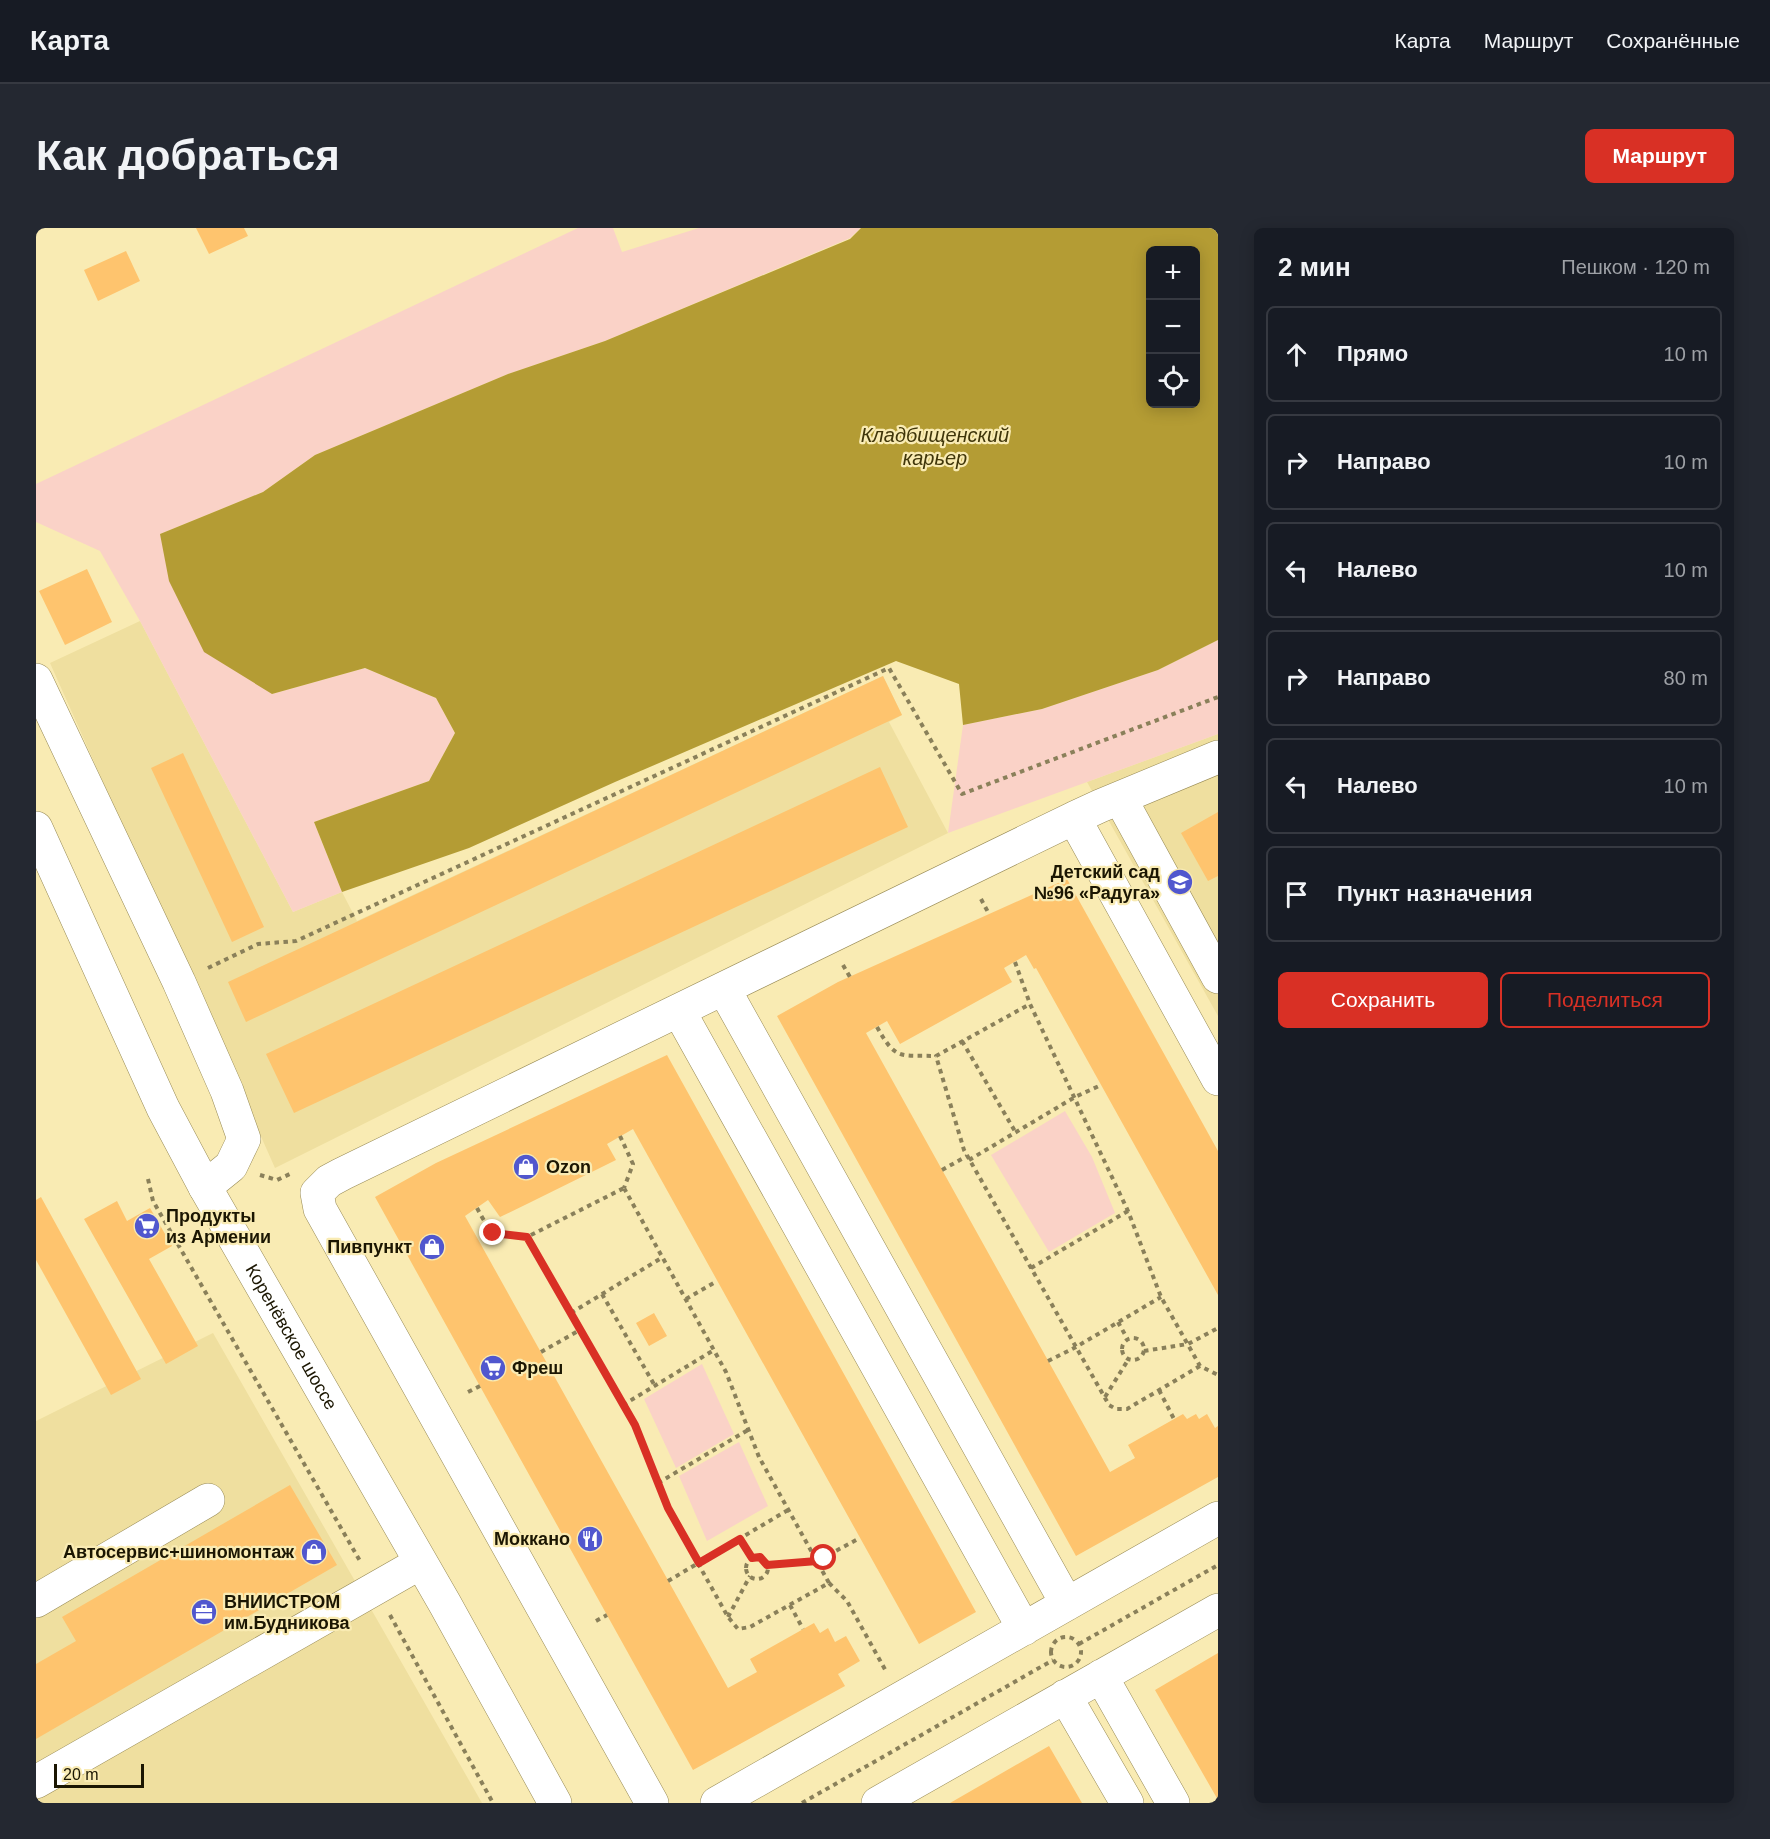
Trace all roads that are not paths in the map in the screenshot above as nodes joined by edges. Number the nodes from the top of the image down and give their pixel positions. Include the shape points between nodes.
1 (36, 680) edge
2 (1218, 757) edge
3 (1120, 798) junction
4 (1074, 818) junction
5 (36, 828) edge
6 (1202, 948) junction
7 (1159, 972) junction
8 (1218, 977) edge
9 (724, 989) junction
10 (679, 1011) junction
11 (1218, 1078) edge
12 (205, 1187) junction
13 (208, 1500) dead end
14 (1218, 1518) edge
15 (420, 1563) junction
16 (36, 1601) edge
17 (1066, 1605) junction
18 (1218, 1610) edge
19 (1024, 1629) junction
20 (1101, 1676) junction
21 (1065, 1696) junction
22 (41, 1788) edge
23 (555, 1803) edge
24 (652, 1803) edge
25 (717, 1803) edge
26 (878, 1803) edge
27 (1127, 1803) edge
28 (1173, 1803) edge

1 - 12 main road via 179,981 244,1139 231,1166
2 - 3 main road
3 - 4 main road
3 - 6 main road
4 - 7 main road
4 - 9 main road
5 - 12 main road, Коренёвское шоссе via 164,1107
6 - 7 main road
6 - 8 main road
7 - 11 main road
9 - 10 main road
9 - 17 main road
10 - 19 main road
10 - 24 main road via 335,1177 317,1192 320,1209
12 - 15 main road, Коренёвское шоссе
13 - 16 main road
14 - 17 main road
15 - 22 main road
15 - 23 main road, Коренёвское шоссе
17 - 19 main road
18 - 20 main road
19 - 25 main road
20 - 21 main road
20 - 28 main road
21 - 26 main road
21 - 27 main road

